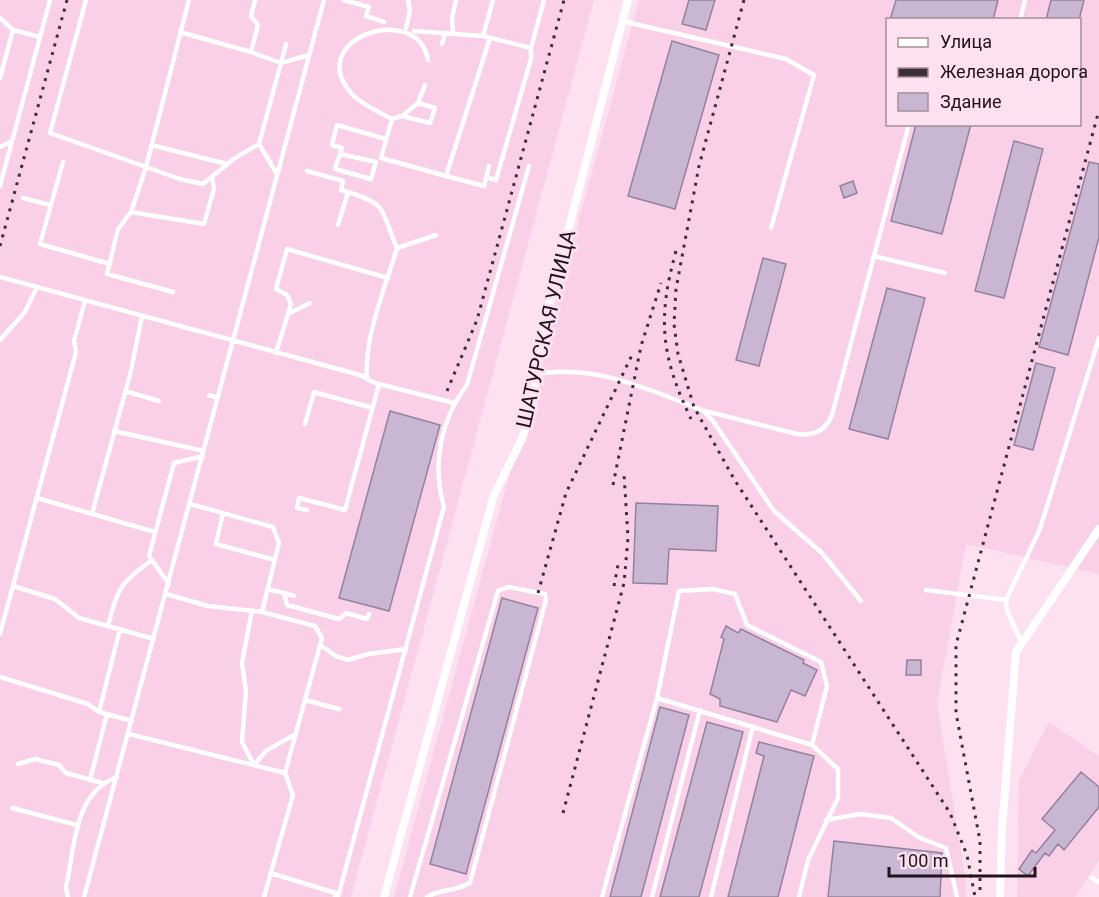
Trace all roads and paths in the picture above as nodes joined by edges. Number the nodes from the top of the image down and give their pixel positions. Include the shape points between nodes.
1 (50, 0) edge
2 (86, 0) edge
3 (189, 0) edge
4 (255, 0) edge
5 (324, 0) edge
6 (344, 0) edge
7 (370, 0) edge
8 (408, 0) edge
9 (456, 0) edge
10 (493, 0) edge
11 (544, 0) edge
12 (628, 0) edge
13 (1025, 0) edge
14 (369, 7) junction
15 (0, 18) edge
16 (1020, 18) edge
17 (622, 21) junction
18 (387, 23) junction
19 (406, 28) junction
20 (13, 30) junction
21 (413, 30) junction
22 (180, 32) junction
23 (445, 33) junction
24 (453, 33) junction
25 (483, 36) junction
26 (40, 37) junction
27 (490, 38) junction
28 (286, 44) dead end
29 (442, 44) dead end
30 (531, 48) junction
31 (251, 52) junction
32 (309, 55) junction
33 (428, 60) dead end
34 (280, 63) junction
35 (0, 78) edge
36 (425, 85) dead end
37 (418, 103) junction
38 (402, 116) junction
39 (392, 119) junction
40 (908, 126) edge
41 (386, 139) junction
42 (12, 141) junction
43 (260, 144) junction
44 (151, 145) junction
45 (0, 147) edge
46 (340, 154) dead end
47 (381, 158) junction
48 (63, 162) dead end
49 (376, 162) junction
50 (227, 164) junction
51 (529, 165) dead end
52 (489, 166) dead end
53 (146, 167) junction
54 (307, 171) dead end
55 (278, 174) junction
56 (446, 176) junction
57 (212, 177) junction
58 (486, 177) junction
59 (0, 186) edge
60 (348, 192) junction
61 (23, 198) dead end
62 (50, 205) junction
63 (131, 212) junction
64 (338, 225) dead end
65 (771, 228) dead end
66 (436, 235) dead end
67 (397, 248) junction
68 (874, 256) junction
69 (110, 264) junction
70 (945, 273) dead end
71 (0, 277) edge
72 (388, 278) junction
73 (37, 287) junction
74 (173, 292) dead end
75 (85, 301) junction
76 (310, 303) dead end
77 (288, 314) junction
78 (142, 316) junction
79 (1099, 338) edge
80 (0, 340) edge
81 (233, 342) junction
82 (276, 353) junction
83 (537, 374) junction
84 (367, 379) junction
85 (379, 384) junction
86 (125, 391) junction
87 (209, 395) dead end
88 (218, 398) junction
89 (159, 401) dead end
90 (454, 403) junction
91 (373, 408) junction
92 (702, 410) junction
93 (305, 424) dead end
94 (114, 431) junction
95 (203, 453) junction
96 (37, 498) junction
97 (190, 504) junction
98 (307, 510) dead end
99 (224, 513) junction
100 (92, 514) junction
101 (1099, 529) edge
102 (155, 531) junction
103 (152, 560) junction
104 (275, 560) junction
105 (169, 584) junction
106 (13, 586) junction
107 (267, 589) junction
108 (927, 590) dead end
109 (284, 593) junction
110 (166, 594) junction
111 (294, 596) dead end
112 (1006, 600) junction
113 (861, 601) dead end
114 (252, 610) junction
115 (262, 612) junction
116 (369, 614) dead end
117 (108, 626) junction
118 (120, 629) junction
119 (0, 634) edge
120 (154, 639) junction
121 (1022, 644) junction
122 (320, 645) junction
123 (406, 649) junction
124 (0, 677) edge
125 (657, 698) junction
126 (305, 700) junction
127 (339, 709) dead end
128 (700, 710) junction
129 (99, 712) junction
130 (108, 714) junction
131 (132, 721) junction
132 (753, 726) junction
133 (129, 734) junction
134 (296, 734) junction
135 (812, 745) junction
136 (18, 764) dead end
137 (254, 765) junction
138 (285, 773) junction
139 (117, 777) junction
140 (90, 780) junction
141 (102, 783) junction
142 (12, 808) dead end
143 (826, 820) junction
144 (77, 825) junction
145 (270, 873) junction
146 (1092, 878) dead end
147 (1099, 882) edge
148 (337, 896) edge
149 (68, 897) edge
150 (84, 897) edge
151 (264, 897) edge
152 (384, 897) edge
153 (410, 897) edge
154 (426, 897) edge
155 (602, 897) edge
156 (651, 897) edge
157 (711, 897) edge
158 (799, 897) edge
159 (957, 897) edge
160 (1000, 897) edge

1 - 26 lane
2 - 53 lane via 50,133
3 - 22 lane
4 - 31 lane via 251,16 258,25
5 - 32 lane
6 - 14 lane
7 - 14 lane
8 - 19 lane via 411,11
9 - 24 lane
10 - 25 lane
11 - 30 lane
12 - 17 street, ШАТУРСКАЯ УЛИЦА
13 - 16 lane
14 - 18 lane via 366,16
15 - 20 lane
17 - 65 lane via 786,59 814,75
17 - 83 street, ШАТУРСКАЯ УЛИЦА via 543,328
18 - 19 lane
18 - 39 lane via 354,34 347,43 341,67 352,95
19 - 21 lane
20 - 26 lane
20 - 35 lane
21 - 23 lane
21 - 33 lane via 426,48
22 - 31 lane
22 - 44 lane
23 - 24 lane
23 - 29 lane
24 - 25 lane
25 - 27 lane
26 - 42 lane
27 - 30 lane
27 - 56 lane
28 - 34 lane
30 - 58 lane via 496,180
31 - 34 lane
32 - 34 lane
32 - 55 lane
34 - 43 lane
36 - 37 lane
37 - 38 lane
37 - 38 lane via 435,108 430,123
38 - 39 lane
39 - 41 lane
40 - 68 lane
41 - 47 lane
41 - 49 lane via 337,125 332,146 342,148 335,169 371,179
42 - 45 lane
42 - 59 lane
43 - 50 lane
43 - 55 lane
44 - 50 lane
44 - 53 lane
46 - 49 lane
47 - 49 lane
47 - 56 lane
48 - 62 lane
50 - 57 lane
51 - 90 lane via 467,385
52 - 58 lane
53 - 57 lane via 203,184
53 - 63 lane
54 - 60 lane via 343,181 341,190
55 - 81 lane
56 - 58 lane via 484,186
57 - 63 lane via 214,189 204,224
60 - 64 lane
60 - 67 lane via 372,199 382,209
61 - 62 lane
62 - 69 lane via 40,244
63 - 69 lane via 118,229
66 - 67 lane
67 - 72 lane
68 - 70 lane
68 - 92 lane via 832,415 823,430 797,434
69 - 74 lane via 107,274
71 - 73 lane
72 - 77 lane via 288,249 276,289 287,295 291,304
72 - 84 lane via 366,365
73 - 75 lane
73 - 80 lane via 25,312
75 - 78 lane
75 - 96 lane via 74,341 76,352
76 - 77 lane
77 - 82 lane
78 - 81 lane
78 - 86 lane
79 - 112 lane via 1040,529
81 - 82 lane
81 - 88 lane
82 - 84 lane
83 - 92 lane via 562,369 596,372
83 - 152 street, ШАТУРСКАЯ УЛИЦА via 522,439 494,495
84 - 85 lane
85 - 90 lane
85 - 91 lane
86 - 89 lane
86 - 94 lane
87 - 88 lane
88 - 95 lane
90 - 123 lane via 437,465 444,507
91 - 93 lane via 314,392
91 - 98 lane via 345,510 299,498 297,508
92 - 113 lane via 774,511 822,553
94 - 95 lane
94 - 100 lane
95 - 97 lane
95 - 102 lane via 174,463
96 - 100 lane
96 - 106 lane
97 - 99 lane
97 - 105 lane
99 - 104 lane via 273,527 279,543
99 - 104 lane via 216,544
100 - 102 lane
101 - 121 street
102 - 103 lane via 149,556
103 - 105 lane
103 - 117 lane via 125,580
104 - 107 lane
105 - 110 lane
106 - 117 lane via 55,599 79,618
106 - 119 lane
107 - 109 lane
107 - 115 lane
108 - 112 lane
109 - 111 lane
109 - 116 lane via 287,605 339,619 346,614 367,619
110 - 114 lane via 208,606
110 - 120 lane
112 - 121 lane
114 - 115 lane
114 - 137 lane via 242,663 246,691 242,742
115 - 122 lane via 315,626 322,638
117 - 118 lane
118 - 120 lane
118 - 129 lane
120 - 131 lane
121 - 160 street via 1013,670
122 - 123 lane via 348,660
122 - 126 lane
123 - 148 lane
124 - 129 lane via 88,704
125 - 128 lane
125 - 135 lane via 679,591 713,589 735,594 747,625 821,662 827,687
125 - 155 lane
126 - 127 lane
126 - 134 lane
128 - 132 lane
128 - 156 lane
129 - 130 lane
130 - 131 lane
130 - 140 lane
131 - 133 lane
132 - 135 lane
132 - 157 lane
133 - 137 lane
133 - 139 lane
134 - 137 lane via 267,750
134 - 138 lane
135 - 143 lane via 838,770 838,798
136 - 140 lane via 35,759
137 - 138 lane
138 - 145 lane via 292,795
139 - 141 lane
139 - 150 lane
140 - 141 lane
141 - 144 lane
142 - 144 lane
143 - 158 lane via 808,860
143 - 159 lane via 860,814 891,818 920,838 946,848
144 - 149 lane via 66,887
145 - 148 lane
145 - 151 lane
146 - 147 lane
153 - 154 lane via 498,591 508,587 545,594 470,883 458,890 439,891

